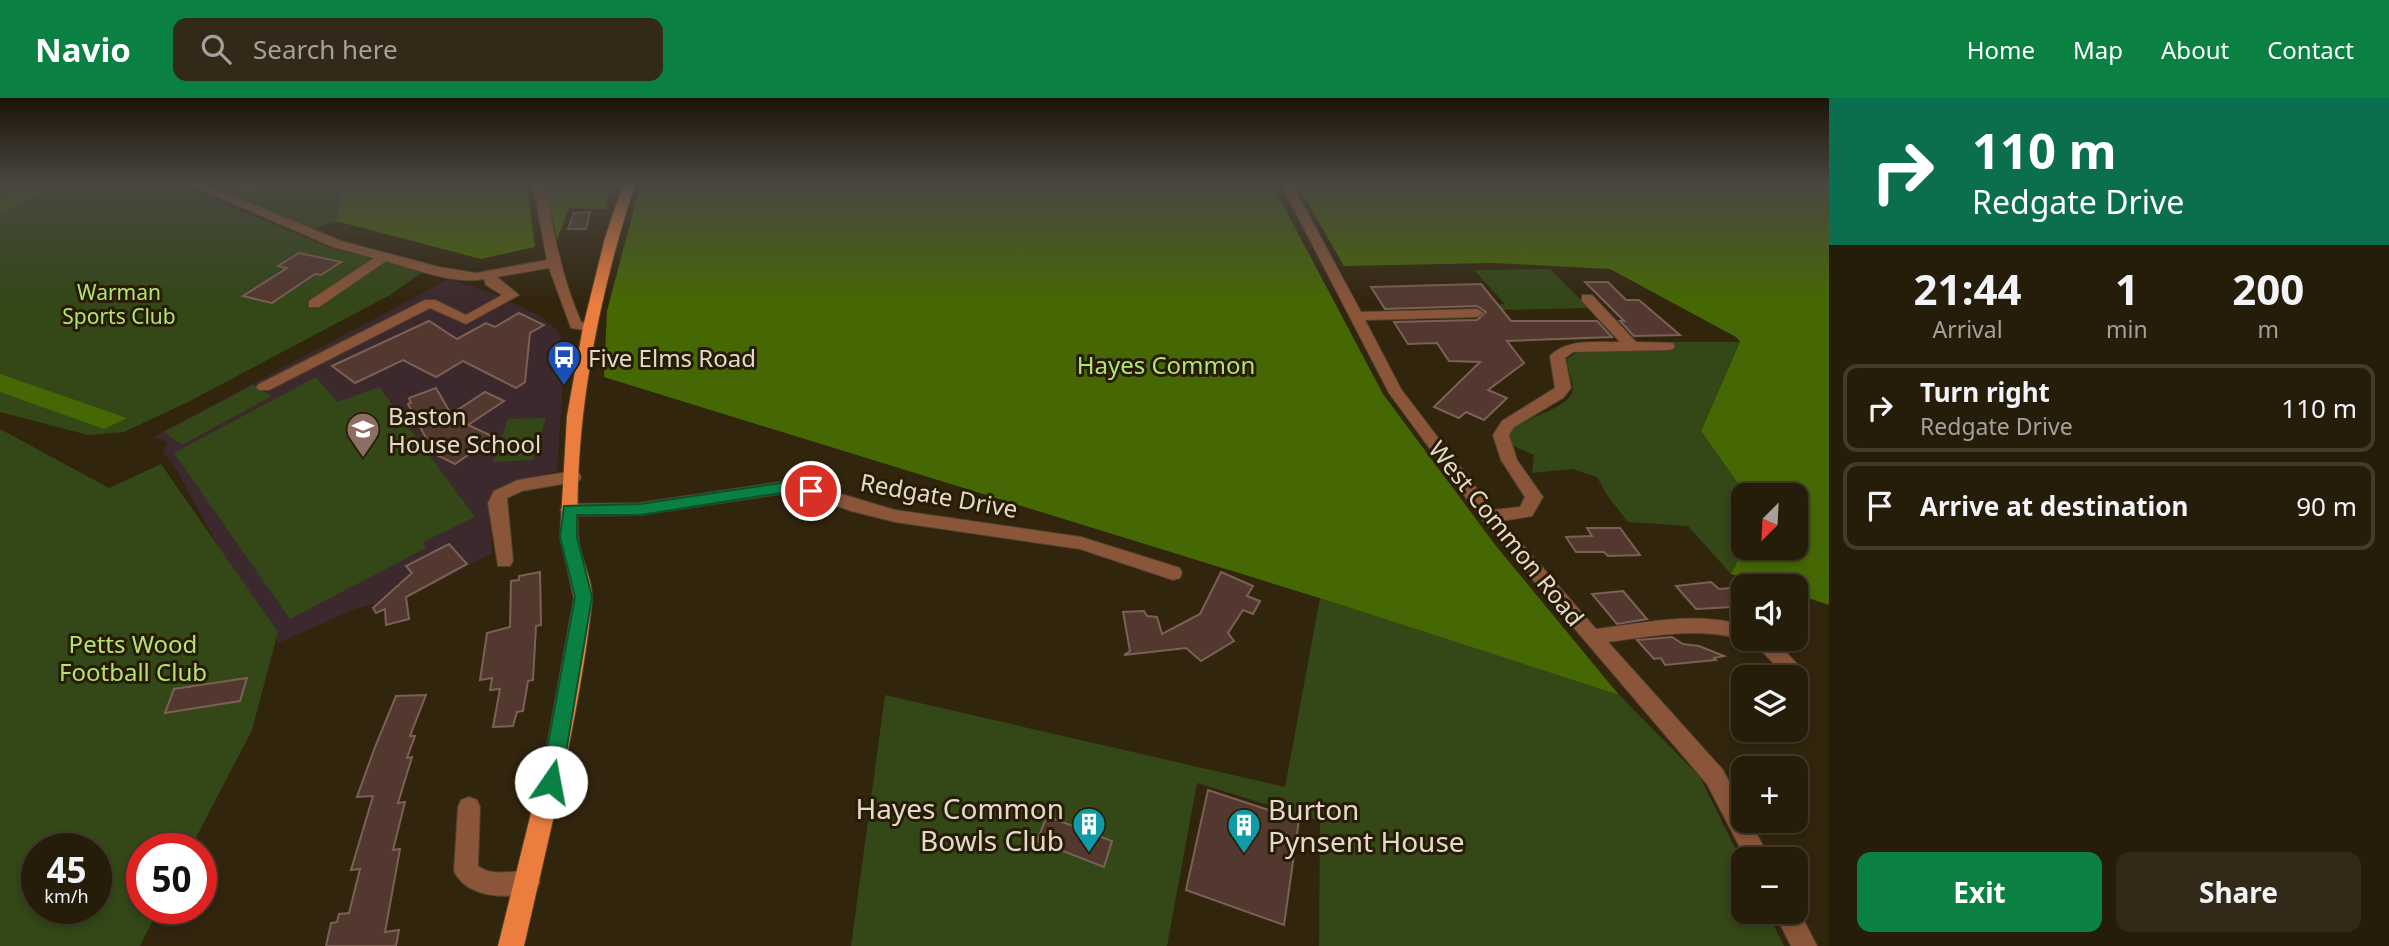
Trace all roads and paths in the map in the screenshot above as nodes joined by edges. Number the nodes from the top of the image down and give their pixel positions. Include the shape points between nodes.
1 (288, 224) edge
2 (546, 224) edge
3 (616, 224) edge
4 (1308, 224) edge
5 (382, 258) junction
6 (553, 263) junction
7 (490, 275) junction
8 (1587, 298) dead end
9 (314, 304) dead end
10 (1477, 313) dead end
11 (1354, 316) junction
12 (590, 327) junction
13 (1632, 346) junction
14 (1668, 346) dead end
15 (264, 387) dead end
16 (573, 477) junction
17 (569, 510) junction
18 (1489, 517) junction
19 (504, 561) dead end
20 (1173, 573) dead end
21 (1731, 628) edge
22 (1591, 637) junction
23 (1773, 651) edge
24 (1788, 665) dead end
25 (469, 807) dead end
26 (1752, 847) edge
27 (528, 882) junction
28 (1792, 924) edge
29 (511, 946) edge
30 (1804, 946) edge

1 - 5 street
2 - 6 street
3 - 12 main road
4 - 11 street, West Common Road
5 - 7 street via 455,274
5 - 9 street
6 - 7 street
6 - 12 street via 576,325
7 - 15 street via 492,282 512,295 466,320 430,303
8 - 13 street
10 - 11 street
11 - 18 street, West Common Road via 1394,390
12 - 16 main road via 575,416
13 - 14 street
13 - 18 street via 1570,348 1557,356 1563,388 1508,424 1501,435 1509,462 1534,497 1526,512
16 - 17 main road
16 - 19 street via 518,486 500,495
17 - 20 street, Redgate Drive via 640,509 787,487 894,516 1081,543
17 - 27 main road via 569,537 583,597 556,757
18 - 22 street, West Common Road
21 - 22 street via 1704,625
22 - 26 street, West Common Road via 1715,777
23 - 24 street
25 - 27 street via 466,871 484,883
27 - 29 main road
28 - 30 street

